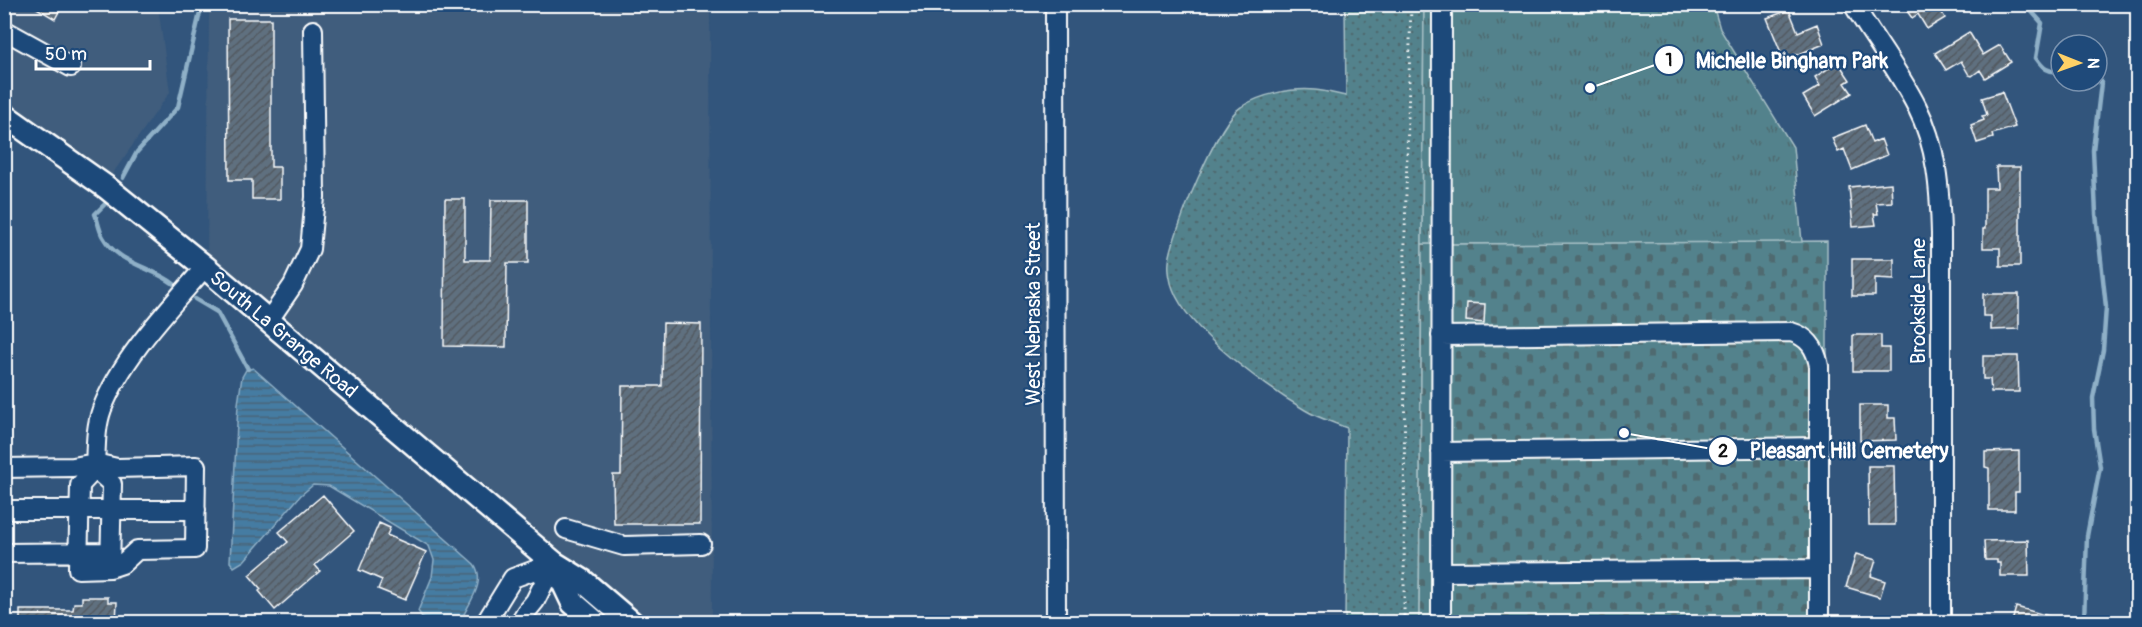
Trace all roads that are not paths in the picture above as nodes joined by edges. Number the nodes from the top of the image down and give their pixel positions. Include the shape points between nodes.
1 (1055, 4) edge
2 (1442, 4) edge
3 (1853, 4) edge
4 (4, 30) edge
5 (313, 30) dead end
6 (71, 67) dead end
7 (4, 115) edge
8 (205, 267) junction
9 (269, 320) junction
10 (1441, 336) junction
11 (1819, 447) junction
12 (1441, 452) junction
13 (95, 466) junction
14 (4, 468) edge
15 (4, 510) edge
16 (79, 510) junction
17 (111, 510) junction
18 (196, 510) junction
19 (566, 529) dead end
20 (701, 544) dead end
21 (4, 553) edge
22 (110, 560) junction
23 (78, 561) junction
24 (554, 563) junction
25 (1819, 569) junction
26 (1441, 572) junction
27 (1941, 619) dead end
28 (486, 622) edge
29 (520, 622) edge
30 (595, 622) edge
31 (631, 622) edge
32 (1056, 622) edge
33 (1441, 622) edge
34 (1819, 622) edge

1 - 32 street, West Nebraska Street
2 - 10 street
3 - 27 street, Brookside Lane via 1918,109 1938,183
4 - 6 street
5 - 9 street via 315,197 310,249 293,285
7 - 8 main road, South La Grange Road via 106,188
8 - 9 main road, South La Grange Road
8 - 13 street via 120,373 102,410
9 - 24 main road, South La Grange Road
10 - 11 street via 1801,334 1817,355 1819,366
10 - 12 street
11 - 12 street
11 - 25 street
12 - 26 street
13 - 14 street
13 - 16 street via 80,485
13 - 17 street via 112,484
13 - 18 street via 196,466
15 - 16 street
16 - 17 street
16 - 23 street
17 - 18 street
17 - 22 street
18 - 22 street via 195,549 137,550 122,564
19 - 20 street via 624,546
21 - 23 street
22 - 23 street
24 - 28 street via 513,578
24 - 29 street
24 - 30 main road, South La Grange Road via 573,603
24 - 31 main road, South La Grange Road via 583,581
25 - 26 street
25 - 34 street
26 - 33 street

